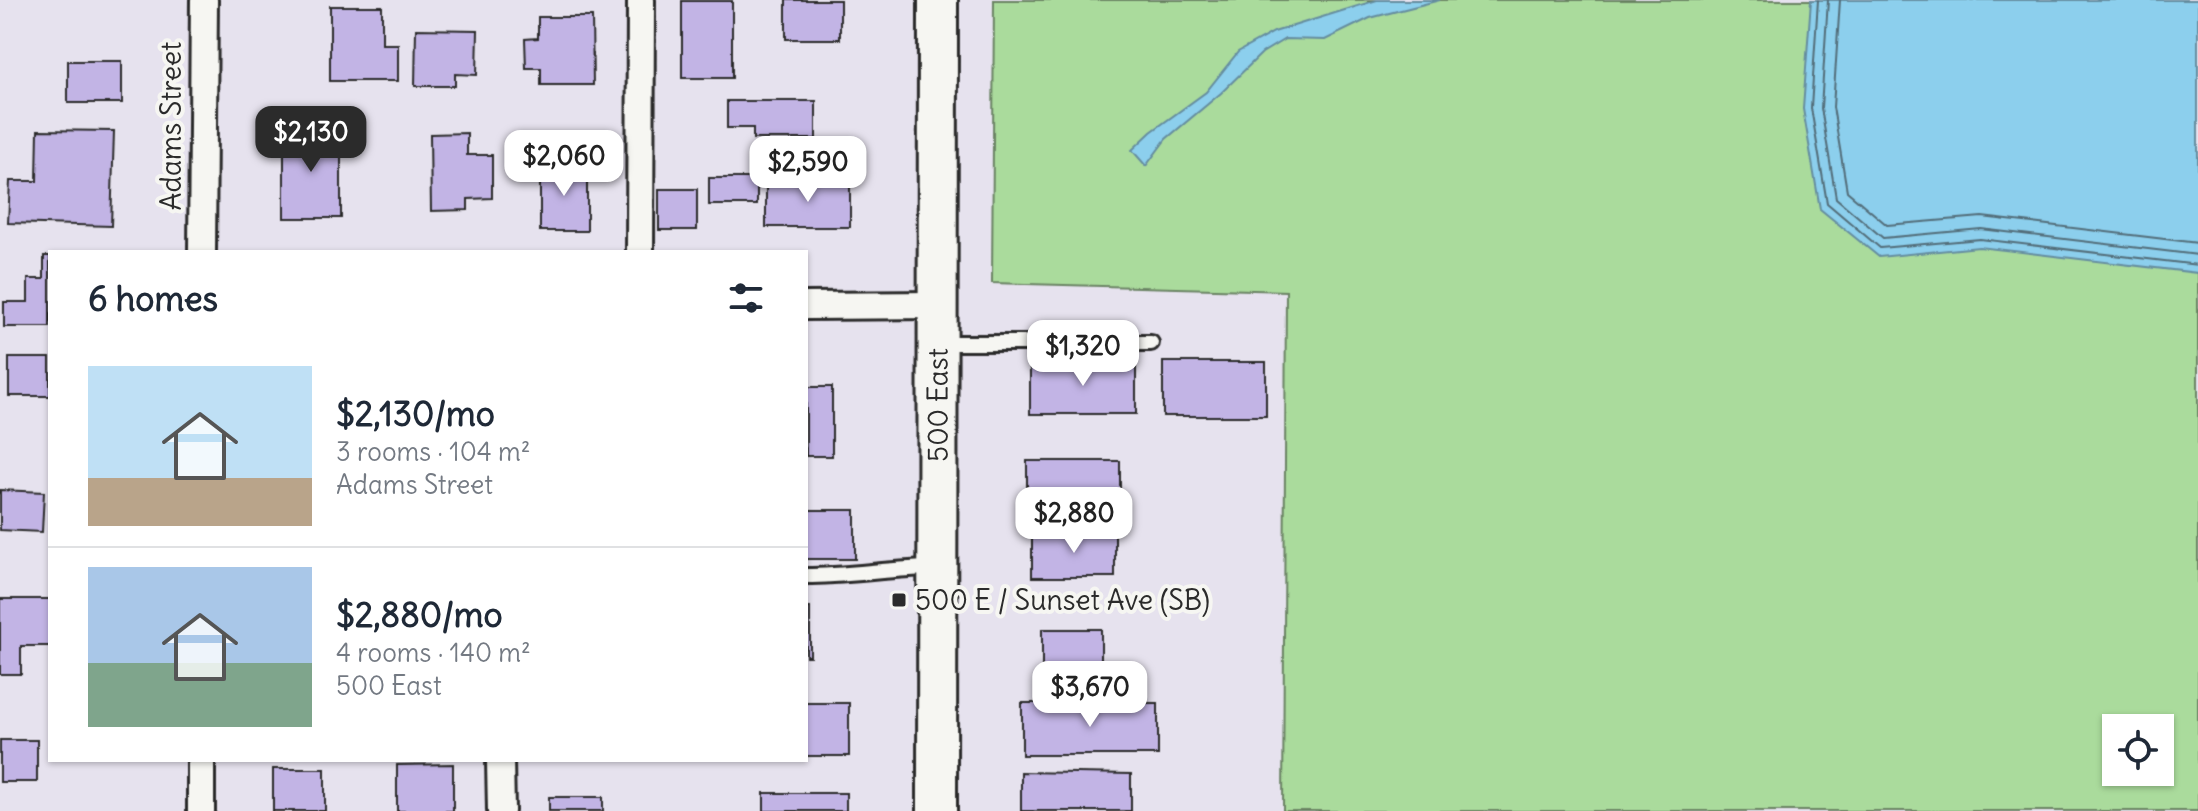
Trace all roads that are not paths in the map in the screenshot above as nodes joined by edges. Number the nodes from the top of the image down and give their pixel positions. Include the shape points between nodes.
1 (204, 0) edge
2 (641, 0) edge
3 (938, 0) edge
4 (202, 250) edge
5 (640, 250) edge
6 (937, 305) junction
7 (808, 306) edge
8 (938, 343) junction
9 (1151, 343) dead end
10 (938, 568) junction
11 (808, 576) edge
12 (201, 762) edge
13 (500, 762) edge
14 (201, 811) edge
15 (501, 811) edge
16 (937, 811) edge

1 - 4 street, Adams Street
2 - 5 street
3 - 6 street, 500 East
6 - 7 street
6 - 8 street, 500 East
8 - 9 lane
8 - 10 street, 500 East
10 - 11 lane
10 - 16 street, 500 East
12 - 14 street
13 - 15 street

